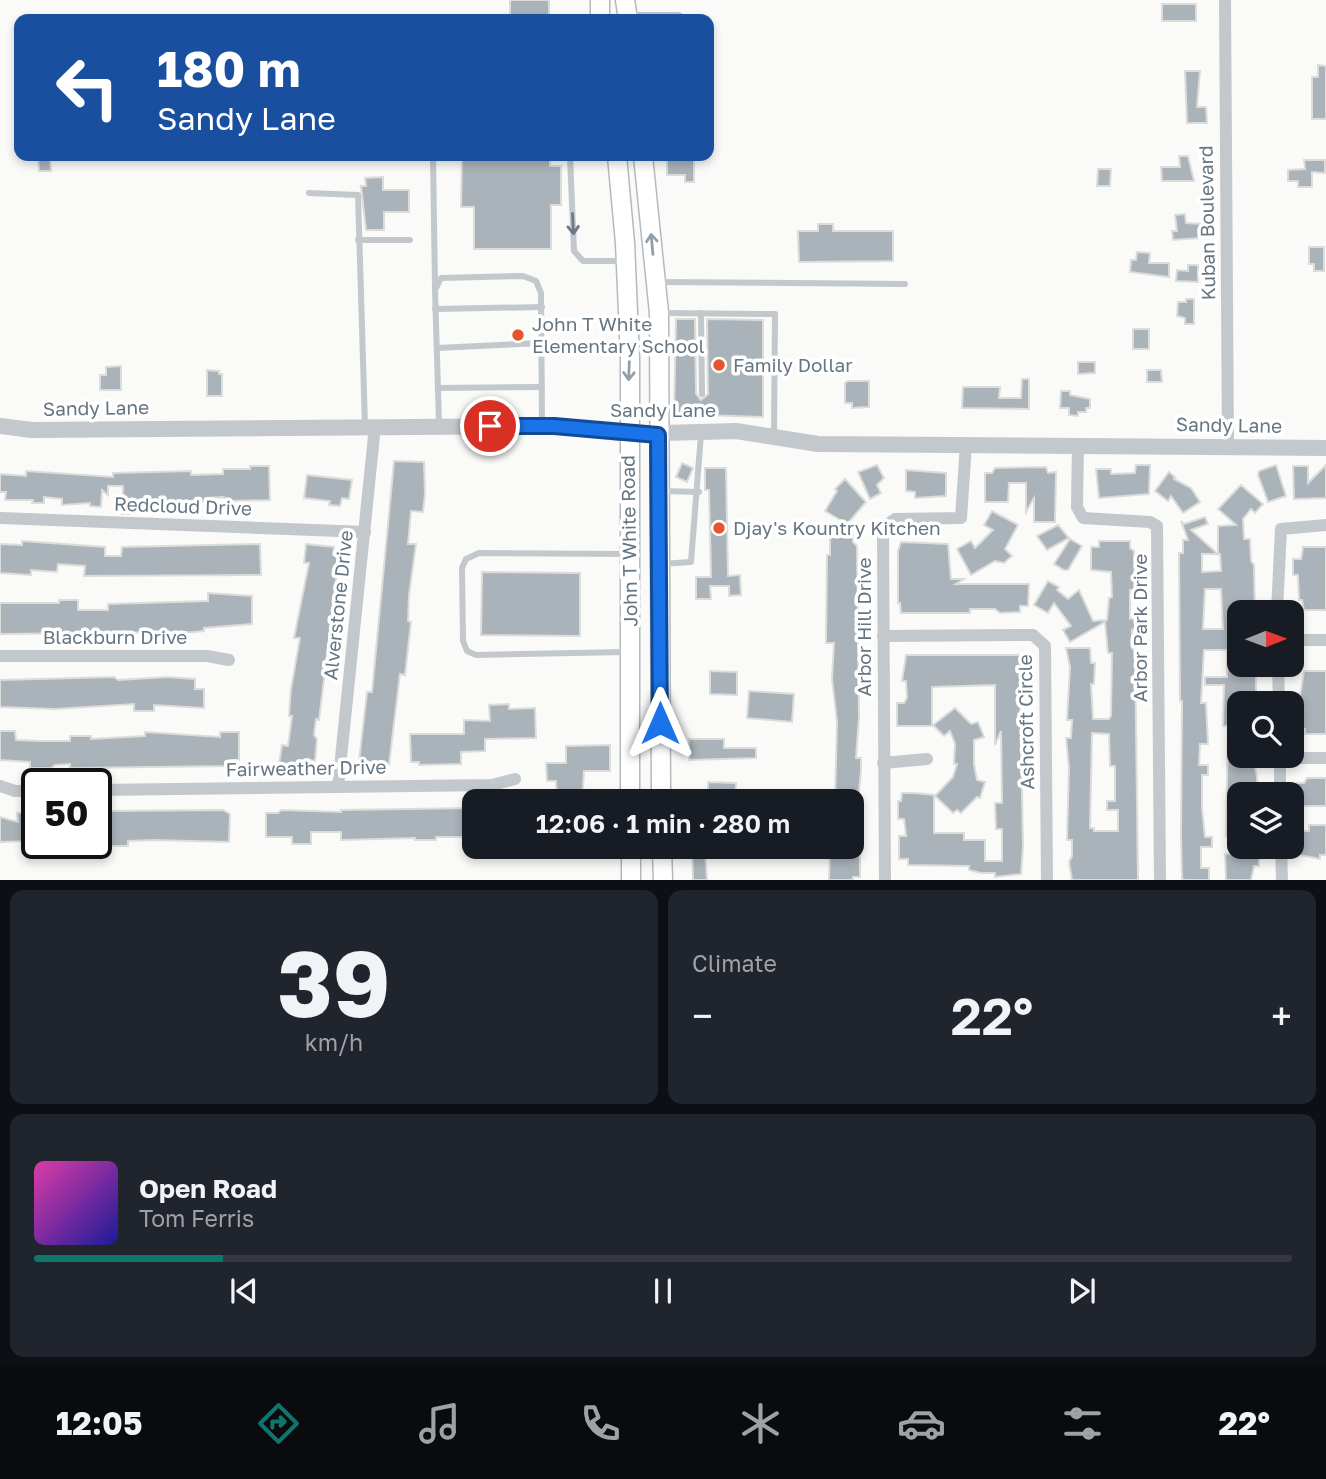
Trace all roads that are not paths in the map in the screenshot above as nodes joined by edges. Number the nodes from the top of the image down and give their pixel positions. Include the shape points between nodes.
1 (1225, 0) edge
2 (627, 11) edge
3 (666, 14) edge
4 (433, 161) edge
5 (570, 161) edge
6 (618, 161) edge
7 (644, 161) edge
8 (309, 193) dead end
9 (649, 204) junction
10 (622, 205) junction
11 (358, 240) junction
12 (410, 240) dead end
13 (626, 261) junction
14 (656, 282) junction
15 (905, 284) dead end
16 (435, 290) junction
17 (542, 307) junction
18 (435, 309) junction
19 (659, 313) junction
20 (701, 313) junction
21 (542, 343) junction
22 (436, 348) junction
23 (542, 387) junction
24 (438, 388) junction
25 (702, 394) dead end
26 (0, 426) edge
27 (370, 426) junction
28 (439, 426) junction
29 (542, 426) junction
30 (628, 434) junction
31 (701, 434) junction
32 (658, 435) junction
33 (774, 437) junction
34 (966, 444) junction
35 (1078, 444) junction
36 (1228, 446) junction
37 (1326, 448) edge
38 (658, 491) junction
39 (699, 492) junction
40 (0, 518) edge
41 (1326, 525) edge
42 (365, 532) junction
43 (628, 554) junction
44 (660, 564) junction
45 (1278, 600) edge
46 (883, 636) junction
47 (1304, 640) edge
48 (1326, 640) edge
49 (630, 652) junction
50 (0, 656) edge
51 (229, 660) dead end
52 (1304, 758) edge
53 (1326, 758) edge
54 (927, 759) dead end
55 (883, 763) junction
56 (515, 779) dead end
57 (0, 786) edge
58 (338, 787) junction
59 (630, 789) edge
60 (661, 789) edge
61 (112, 790) edge
62 (21, 791) edge
63 (631, 859) edge
64 (662, 859) edge
65 (1281, 859) edge
66 (631, 880) edge
67 (663, 880) edge
68 (885, 880) edge
69 (1047, 880) edge
70 (1160, 880) edge
71 (1282, 880) edge

1 - 36 street, Kuban Boulevard
2 - 3 lane
4 - 16 lane
5 -> 13 lane via 574,251 583,261
6 - 10 main road, John T White Road
7 - 9 main road, John T White Road
8 - 11 lane via 358,195
9 - 10 main road
14 -> 9 main road, John T White Road
10 - 13 main road, John T White Road
11 - 12 lane
11 - 27 lane
13 -> 30 main road, John T White Road
14 - 15 lane
14 - 19 main road, John T White Road
16 - 17 lane via 441,278 523,276 536,281
16 - 18 lane
17 - 18 lane
17 - 21 lane
18 - 22 lane
19 - 20 lane
19 - 32 main road, John T White Road
20 - 25 lane
20 - 33 lane via 775,314
21 - 22 lane
21 - 23 lane
22 - 24 lane
23 - 24 lane
23 - 29 lane
24 - 28 lane
26 - 27 street, Sandy Lane via 32,430
27 - 28 street, Sandy Lane
27 - 42 street, Alverstone Drive
28 - 29 street, Sandy Lane
29 - 30 street, Sandy Lane
30 - 32 street, Sandy Lane
30 - 43 main road, John T White Road
31 - 32 street, Sandy Lane
31 - 33 street, Sandy Lane via 736,431
31 - 39 lane
32 - 38 main road, John T White Road
33 - 34 street, Sandy Lane via 818,444
34 - 35 street, Sandy Lane
34 - 46 street, Arbor Hill Drive via 961,518 895,519 883,534
35 - 36 street, Sandy Lane
35 - 70 street, Arbor Park Drive via 1077,508 1083,519 1157,526
36 - 37 street, Sandy Lane
38 - 39 lane
38 - 44 main road, John T White Road
39 - 44 lane via 691,562
40 - 42 street, Redcloud Drive
41 - 45 street via 1281,529
42 - 58 street, Alverstone Drive
43 - 49 main road, John T White Road
43 - 49 lane via 478,553 466,559 462,568 463,641 467,651 476,655
44 - 60 main road, John T White Road
46 - 55 street, Arbor Hill Drive
46 - 69 street, Ashcroft Circle via 1033,635 1045,646
47 - 48 street
49 - 59 main road, John T White Road
50 - 51 street, Blackburn Drive via 207,656
52 - 53 street
54 - 55 street
55 - 68 street, Arbor Hill Drive
56 - 58 street, Fairweather Drive via 492,785
57 - 62 street
58 - 61 street, Fairweather Drive
63 - 66 main road
64 - 67 main road
65 - 71 street

